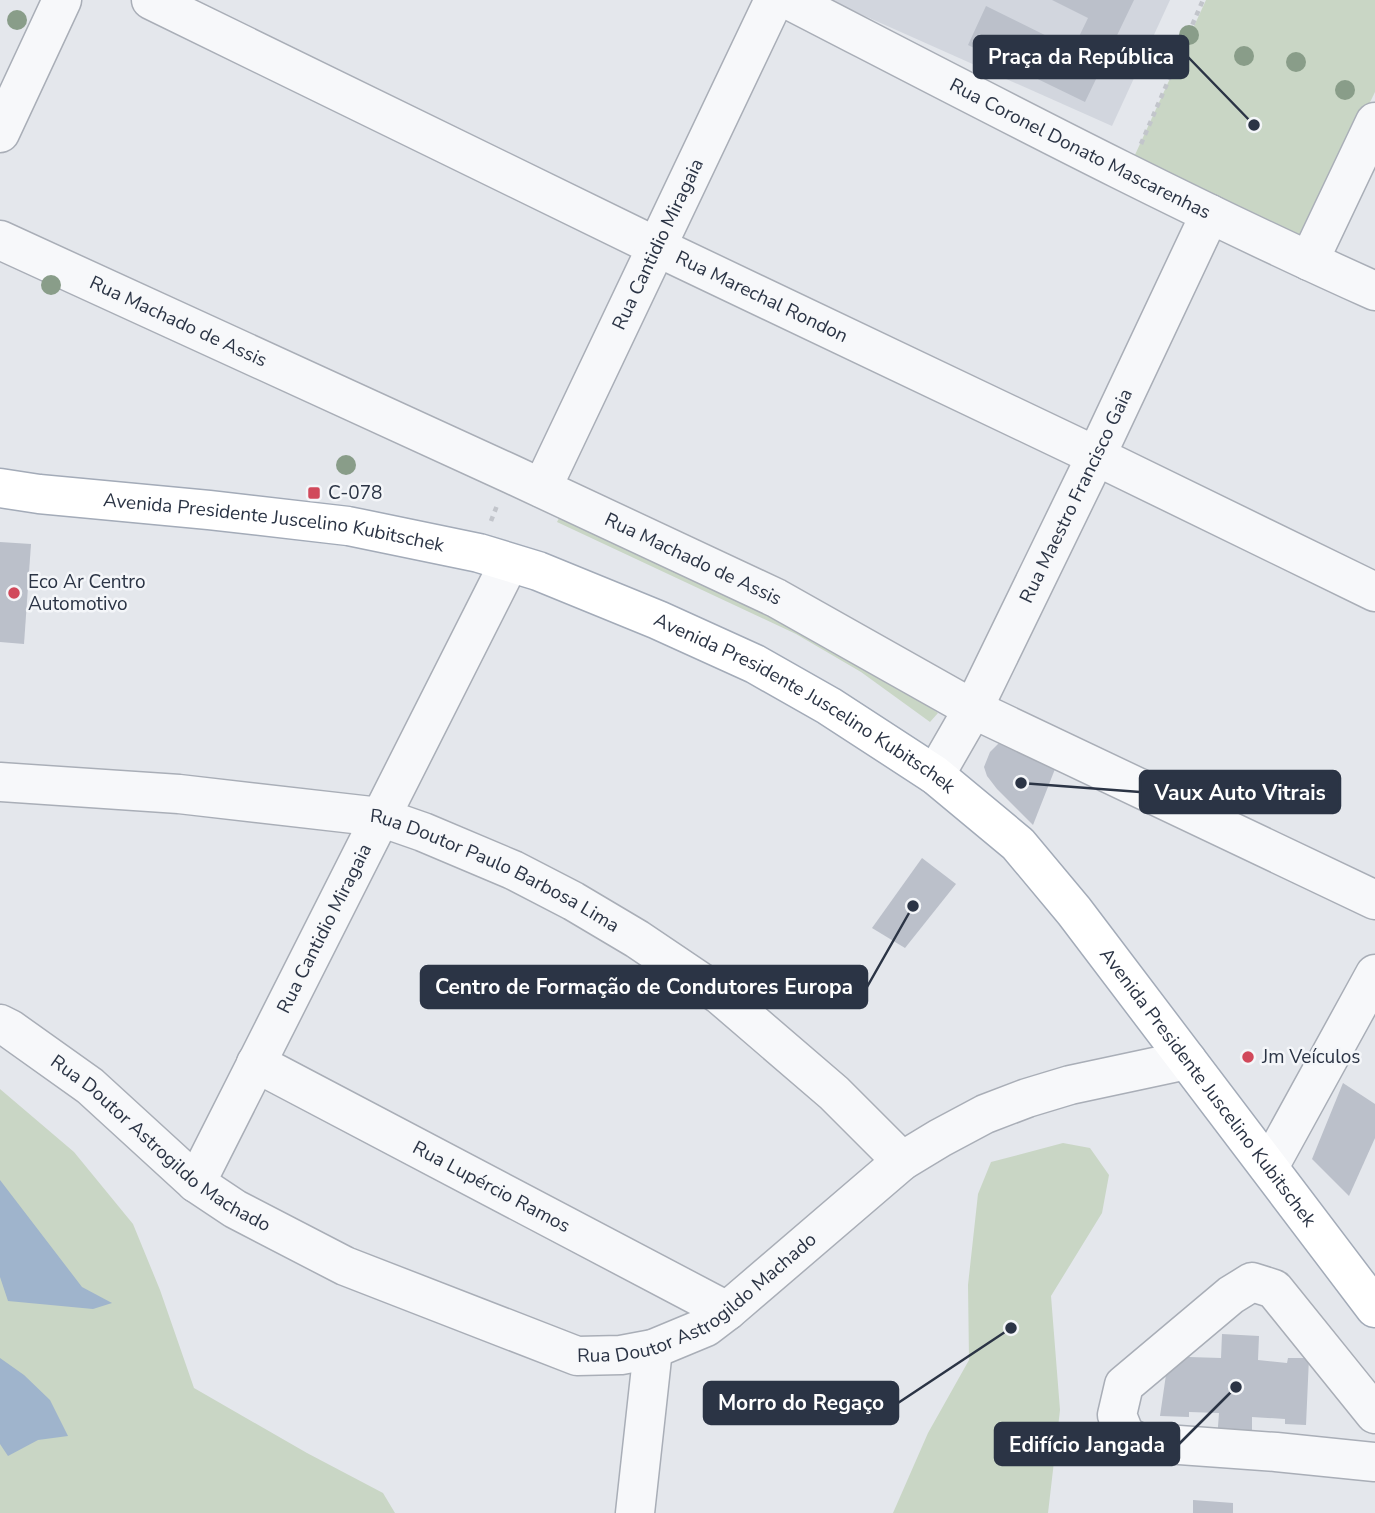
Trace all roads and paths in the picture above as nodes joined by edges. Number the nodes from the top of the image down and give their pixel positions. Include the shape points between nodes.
1 (62, 0) edge
2 (151, 0) edge
3 (774, 0) edge
4 (789, 0) edge
5 (1203, 0) edge
6 (1375, 122) edge
7 (0, 133) edge
8 (1128, 174) junction
9 (1210, 214) junction
10 (0, 240) edge
11 (657, 247) junction
12 (1309, 261) junction
13 (1375, 291) edge
14 (1096, 456) junction
15 (0, 488) edge
16 (542, 488) junction
17 (501, 496) dead end
18 (487, 531) dead end
19 (509, 563) junction
20 (1375, 592) edge
21 (973, 709) junction
22 (935, 775) junction
23 (0, 782) edge
24 (380, 817) junction
25 (1375, 900) edge
26 (1375, 974) edge
27 (0, 1024) edge
28 (1187, 1060) junction
29 (256, 1063) junction
30 (902, 1161) junction
31 (1269, 1167) junction
32 (196, 1183) junction
33 (1375, 1308) edge
34 (727, 1311) junction
35 (653, 1349) junction
36 (1375, 1414) edge
37 (1375, 1462) edge
38 (635, 1513) edge

1 - 7 street
2 - 11 street, Rua Marechal Rondon
3 - 11 street, Rua Cantidio Miragaia
4 - 8 street, Rua Coronel Donato Mascarenhas
5 - 8 path
6 - 12 street
8 - 9 street, Rua Coronel Donato Mascarenhas
9 - 12 street, Rua Coronel Donato Mascarenhas
9 - 14 street, Rua Maestro Francisco Gaia
10 - 16 street, Rua Machado de Assis
11 - 14 street, Rua Marechal Rondon
11 - 16 street, Rua Cantidio Miragaia
12 - 13 street, Rua Coronel Donato Mascarenhas
14 - 20 street, Rua Marechal Rondon
14 - 21 street, Rua Maestro Francisco Gaia
15 - 19 main road, Avenida Presidente Juscelino Kubitschek via 348,526
16 - 21 street, Rua Machado de Assis via 776,598
17 - 18 path
19 - 22 main road, Avenida Presidente Juscelino Kubitschek via 658,620 755,664
19 - 24 street, Rua Cantidio Miragaia
21 - 22 street, Rua Maestro Francisco Gaia
21 - 25 street, Rua Machado de Assis
22 - 28 main road, Avenida Presidente Juscelino Kubitschek via 1018,844
23 - 24 street, Rua Doutor Paulo Barbosa Lima via 179,794
24 - 29 street, Rua Cantidio Miragaia
24 - 30 street, Rua Doutor Paulo Barbosa Lima via 513,870 636,939 720,995 834,1093
26 - 31 street
27 - 32 street, Rua Doutor Astrogildo Machado via 90,1086
28 - 30 street, Rua Doutor Astrogildo Machado via 1027,1098 985,1114
28 - 31 main road, Avenida Presidente Juscelino Kubitschek
29 - 32 street, Rua Cantidio Miragaia
29 - 34 street, Rua Lupércio Ramos
30 - 34 street, Rua Doutor Astrogildo Machado
31 - 33 main road, Avenida Presidente Juscelino Kubitschek
32 - 35 street, Rua Doutor Astrogildo Machado via 235,1209 345,1266 577,1356
34 - 35 street, Rua Doutor Astrogildo Machado via 706,1327
35 - 38 street
36 - 37 street via 1274,1289 1252,1282 1124,1385 1117,1415 1125,1435 1138,1442

